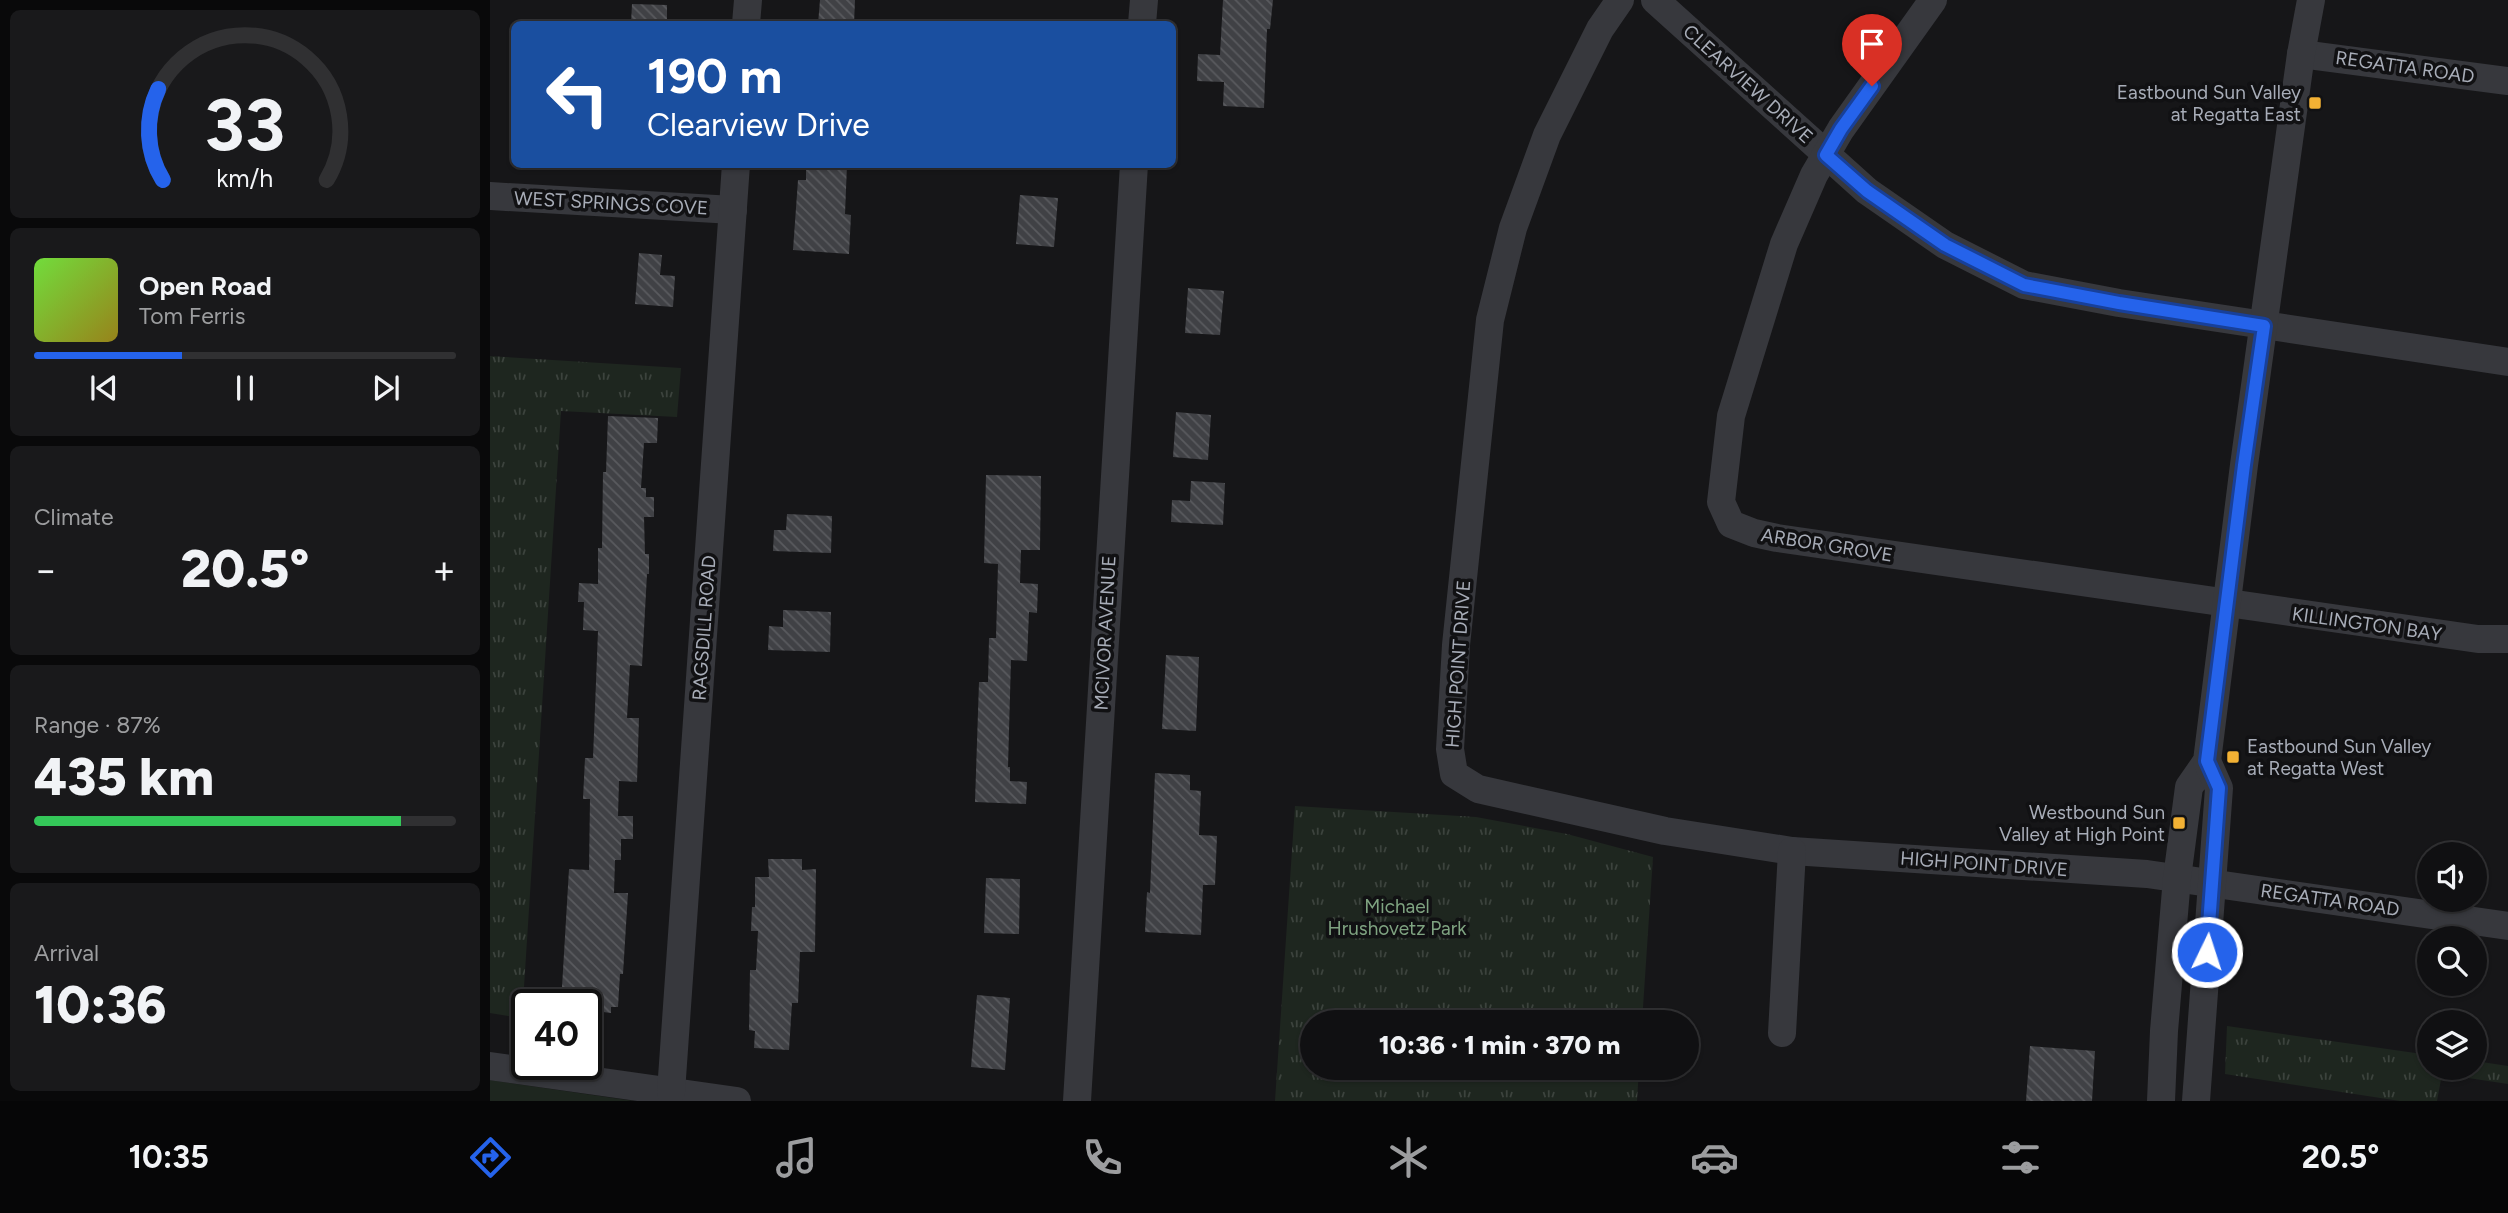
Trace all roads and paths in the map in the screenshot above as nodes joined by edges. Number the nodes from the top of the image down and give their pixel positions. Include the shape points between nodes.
1 (748, 0) edge
2 (1144, 0) edge
3 (1620, 0) edge
4 (1655, 0) edge
5 (1933, 0) edge
6 (2311, 0) edge
7 (746, 21) edge
8 (1142, 21) edge
9 (2301, 54) junction
10 (2508, 81) edge
11 (1826, 155) junction
12 (736, 168) edge
13 (1134, 168) edge
14 (490, 196) edge
15 (733, 210) junction
16 (2264, 326) junction
17 (2508, 362) edge
18 (2226, 604) junction
19 (2508, 639) edge
20 (1792, 851) junction
21 (2194, 880) junction
22 (2508, 926) edge
23 (1782, 1033) dead end
24 (490, 1066) edge
25 (671, 1092) junction
26 (737, 1101) edge
27 (1077, 1101) edge
28 (2161, 1101) edge
29 (2196, 1101) edge

1 - 7 street
2 - 8 street
3 - 20 street, HIGH POINT DRIVE via 1600,29 1547,135 1513,228 1490,320 1456,645 1450,749 1454,774 1483,790 1665,831
4 - 11 street, CLEARVIEW DRIVE
5 - 11 street, ARBOR GROVE
6 - 9 street
9 - 10 street, REGATTA ROAD
9 - 16 street
11 - 16 street, CLEARVIEW DRIVE via 1867,191 1945,245 2024,285
11 - 18 street, ARBOR GROVE via 1784,244 1731,416 1721,502 1731,524 1777,538
12 - 15 street, RAGSDILL ROAD
13 - 27 street, MCIVOR AVENUE
14 - 15 street, WEST SPRINGS COVE
15 - 25 street, RAGSDILL ROAD
16 - 17 street
16 - 18 street
18 - 19 street, KILLINGTON BAY via 2479,639
18 - 21 street via 2207,761 2189,787
20 - 21 street, HIGH POINT DRIVE
20 - 23 street
21 - 22 street, REGATTA ROAD
21 - 28 street via 2164,1031
21 - 29 street
24 - 25 street
25 - 26 street

